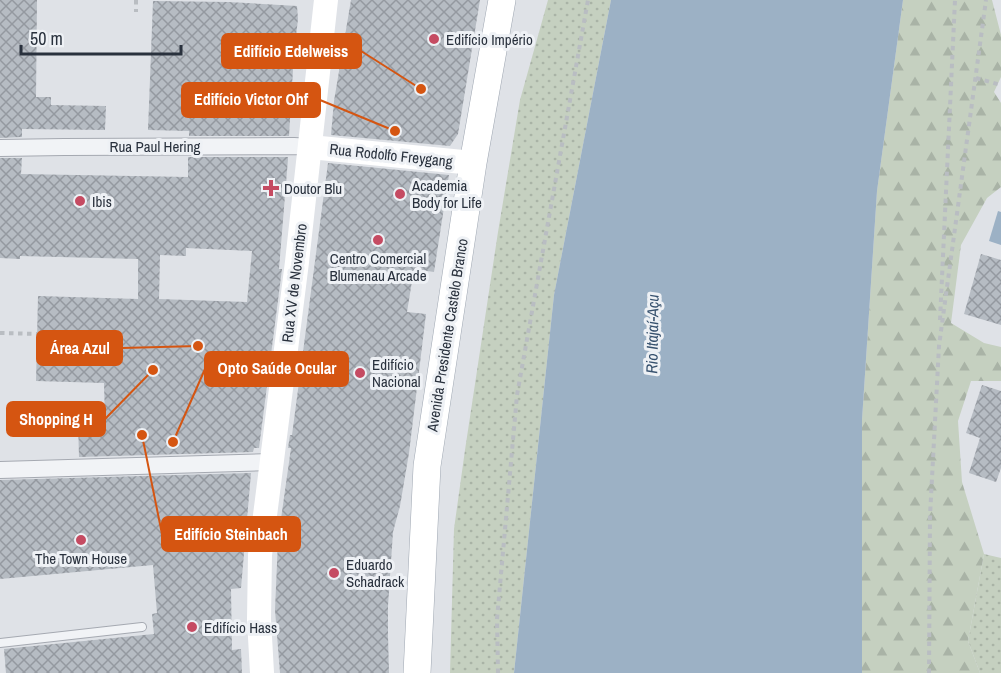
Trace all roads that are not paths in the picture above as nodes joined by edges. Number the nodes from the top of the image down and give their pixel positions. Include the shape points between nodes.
1 (323, 0) edge
2 (502, 0) edge
3 (310, 147) junction
4 (0, 148) edge
5 (473, 163) junction
6 (271, 462) junction
7 (0, 470) edge
8 (142, 627) dead end
9 (0, 644) edge
10 (262, 673) edge
11 (417, 673) edge

1 - 3 street, Rua XV de Novembro
2 - 5 main road, Avenida Presidente Castelo Branco
3 - 4 street, Rua Paul Hering
3 - 5 street, Rua Rodolfo Freygang
3 - 6 street, Rua XV de Novembro
5 - 11 main road, Avenida Presidente Castelo Branco via 427,466
6 - 7 street
6 - 10 street, Rua XV de Novembro via 260,555
8 - 9 lane

